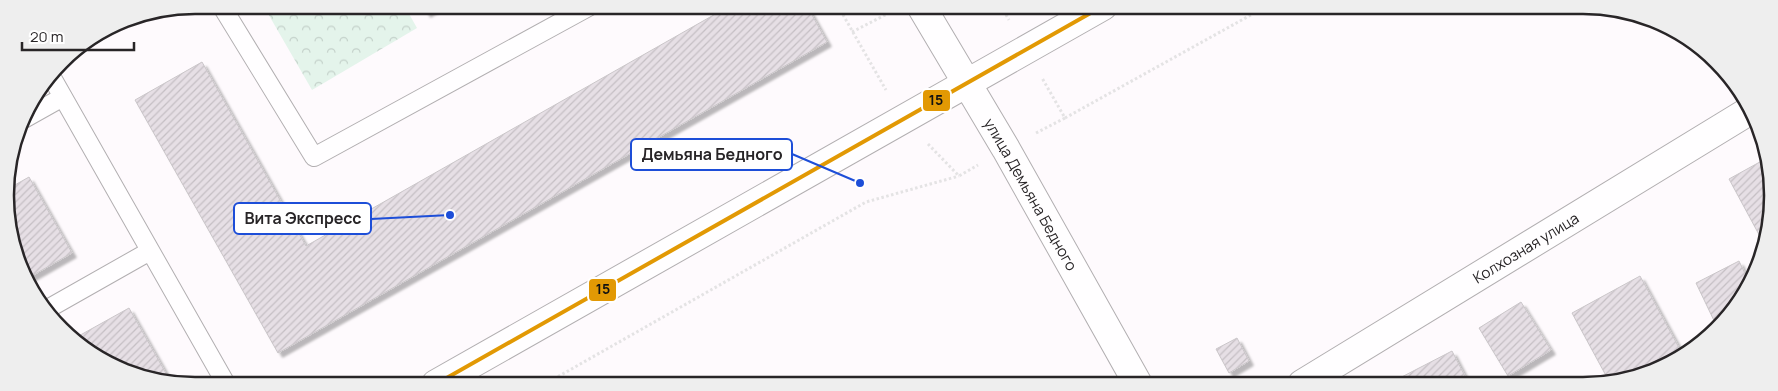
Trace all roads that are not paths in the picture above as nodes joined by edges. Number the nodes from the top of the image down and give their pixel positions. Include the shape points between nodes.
1 (227, 14) edge
2 (577, 14) edge
3 (913, 14) edge
4 (1089, 14) edge
5 (54, 81) edge
6 (967, 82) junction
7 (63, 96) junction
8 (1745, 113) edge
9 (33, 114) edge
10 (150, 251) junction
11 (52, 307) edge
12 (222, 377) edge
13 (448, 377) edge
14 (1134, 377) edge
15 (1313, 377) edge

1 - 2 lane via 314,157
3 - 6 street, улица Демьяна Бедного
4 - 6 street
5 - 7 lane
6 - 13 street
6 - 14 street, улица Демьяна Бедного
7 - 9 lane
7 - 10 lane
8 - 15 street, Колхозная улица
10 - 11 lane
10 - 12 lane

